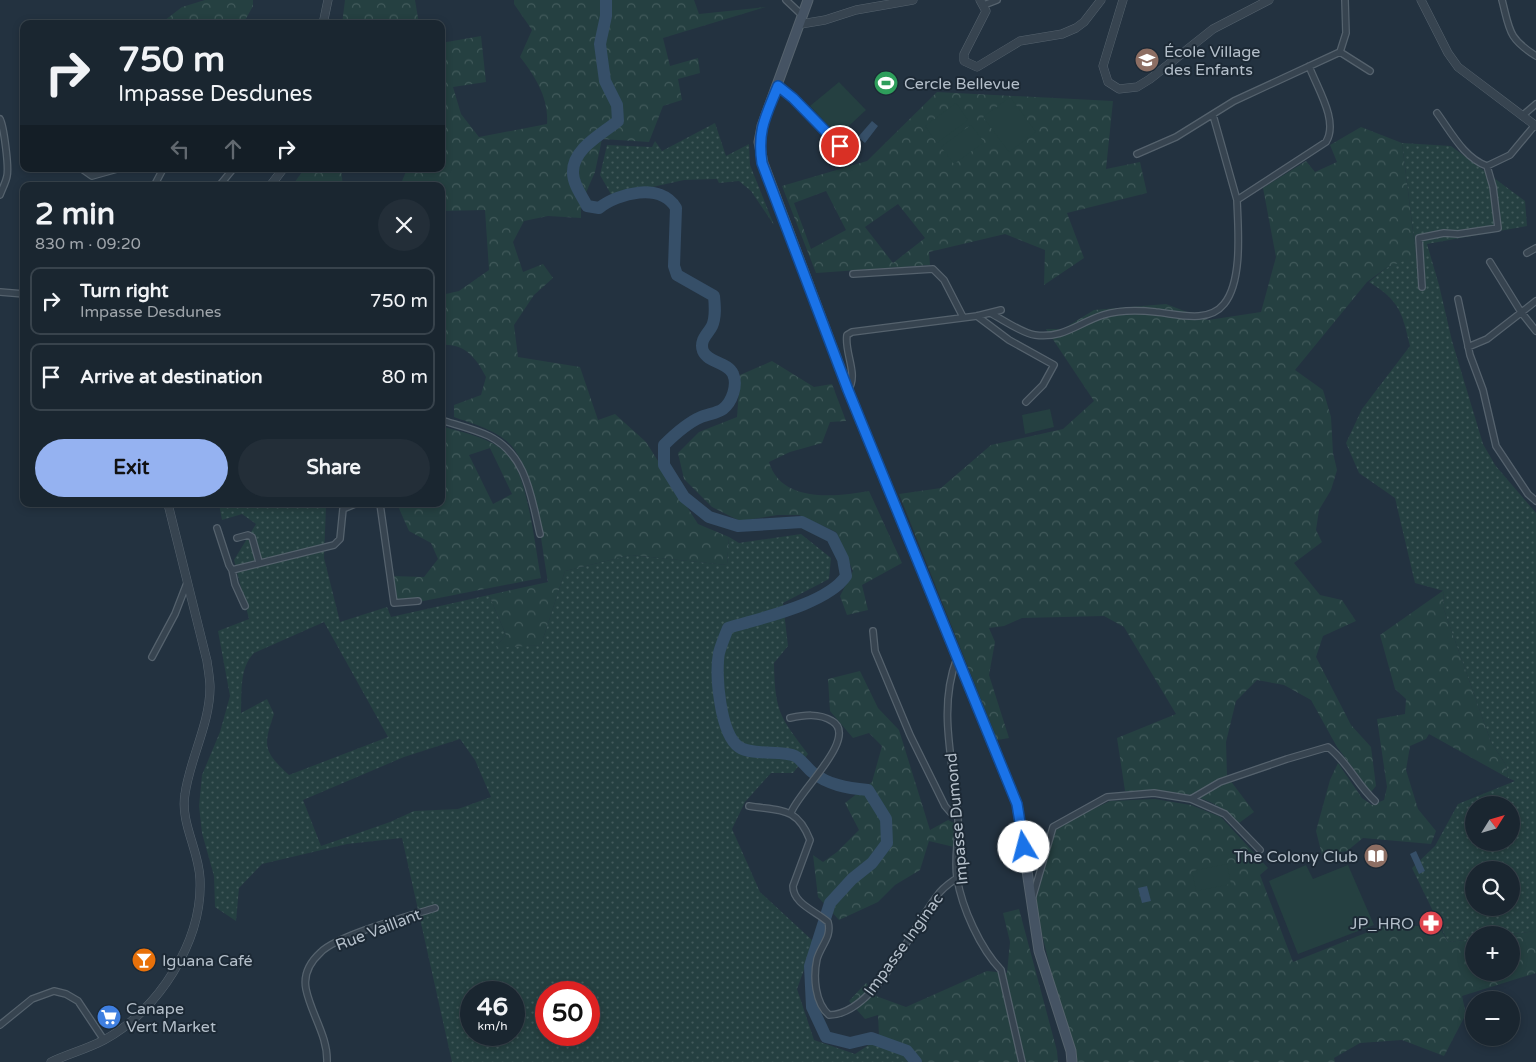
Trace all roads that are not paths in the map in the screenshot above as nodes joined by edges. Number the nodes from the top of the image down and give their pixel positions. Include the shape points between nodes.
1 (328, 0) edge
2 (786, 0) edge
3 (808, 0) edge
4 (913, 0) edge
5 (997, 0) edge
6 (1101, 0) edge
7 (1123, 0) edge
8 (1269, 0) edge
9 (1344, 0) edge
10 (1421, 0) edge
11 (1502, 0) edge
12 (982, 2) edge
13 (325, 20) edge
14 (802, 20) junction
15 (1340, 52) junction
16 (1536, 56) edge
17 (1309, 66) junction
18 (1370, 71) dead end
19 (778, 86) junction
20 (1536, 104) edge
21 (1437, 113) dead end
22 (1213, 114) junction
23 (1522, 116) junction
24 (0, 119) edge
25 (1535, 125) edge
26 (1137, 154) dead end
27 (852, 158) dead end
28 (1487, 166) junction
29 (86, 172) edge
30 (106, 172) edge
31 (231, 172) edge
32 (281, 172) edge
33 (222, 182) edge
34 (273, 182) edge
35 (0, 195) edge
36 (1236, 200) junction
37 (1536, 248) edge
38 (1527, 253) dead end
39 (1490, 262) dead end
40 (853, 274) dead end
41 (1422, 287) dead end
42 (0, 292) edge
43 (20, 294) edge
44 (1458, 299) dead end
45 (1536, 301) edge
46 (1001, 310) dead end
47 (1521, 312) junction
48 (990, 313) junction
49 (977, 316) junction
50 (963, 317) junction
51 (1536, 331) edge
52 (1468, 347) junction
53 (848, 390) junction
54 (1026, 402) dead end
55 (445, 421) edge
56 (1536, 502) edge
57 (169, 507) edge
58 (348, 507) edge
59 (380, 507) edge
60 (218, 528) dead end
61 (540, 534) dead end
62 (237, 538) dead end
63 (259, 562) junction
64 (232, 570) junction
65 (187, 583) junction
66 (418, 602) dead end
67 (245, 606) dead end
68 (873, 631) dead end
69 (152, 657) dead end
70 (958, 658) junction
71 (790, 718) dead end
72 (1120, 788) dead end
73 (1121, 796) junction
74 (1191, 799) junction
75 (1375, 801) dead end
76 (749, 806) dead end
77 (791, 813) junction
78 (958, 816) junction
79 (1260, 850) dead end
80 (957, 878) junction
81 (1031, 902) junction
82 (435, 908) dead end
83 (0, 1025) edge
84 (104, 1040) junction
85 (51, 1062) edge
86 (327, 1062) edge
87 (1022, 1062) edge
88 (1072, 1062) edge

1 - 13 street
2 - 14 street
3 - 14 main road
4 - 14 street via 856,10 825,20
5 - 12 street
6 - 12 street via 1076,28 1062,34 1020,41 977,66 964,61 964,54 984,16
7 - 8 street via 1103,66 1108,82 1119,89 1136,87 1150,79 1214,29
9 - 15 street via 1346,32
10 - 23 street via 1458,67
11 - 16 street via 1510,34
14 - 19 main road
15 - 17 street
15 - 18 street
17 - 22 street
17 - 36 street via 1331,122 1326,142
19 - 27 street
19 - 53 main road via 762,126 759,142 762,163
20 - 23 street
21 - 28 street via 1464,151
22 - 26 street via 1176,137
22 - 36 street
23 - 25 street
24 - 35 street via 8,169
25 - 28 street via 1510,155
28 - 41 street via 1498,228 1419,238
29 - 30 street via 92,176
31 - 33 street
32 - 34 street
36 - 48 street via 1236,275 1224,304 1205,316 1123,312 1103,315 1064,334 1034,335
37 - 38 street
39 - 47 street
40 - 50 street via 933,269 944,280
42 - 43 street
44 - 52 street
45 - 47 street
46 - 48 street
47 - 51 street
47 - 52 street via 1487,339
48 - 49 street
49 - 50 street
49 - 54 street via 1009,340 1054,364 1043,385
50 - 53 street via 847,335 852,385
52 - 56 street via 1483,390 1496,446
53 - 70 main road
55 - 61 street via 489,436 514,454 526,477
57 - 65 street
58 - 63 street via 343,509 340,539 334,545
59 - 66 street via 394,603
60 - 64 street
62 - 63 street via 252,537
63 - 64 street
64 - 67 street
65 - 69 street
65 - 84 street via 207,661 210,687 207,710 184,794 200,878 199,909 194,928 160,994
68 - 78 street via 875,651 914,743 945,806
70 - 78 street, Impasse Dumond via 950,678 947,705
70 - 81 main road via 1017,804
71 - 77 street via 813,715 828,719 839,728 834,751
72 - 73 street
73 - 74 street via 1154,793
73 - 81 street via 1107,797 1053,827
74 - 75 street via 1220,782 1328,747 1340,756
74 - 79 street via 1225,814
76 - 77 street
77 - 80 street, Impasse Inginac via 802,823 810,840 793,893 796,899 828,922 829,935 817,959 816,985 823,1010 829,1015 838,1015 866,998 937,895
78 - 80 street, Impasse Dumond
80 - 87 street, Impasse Dumond via 970,923 991,960 1001,970
81 - 88 main road via 1039,951
82 - 86 street, Rue Vaillant via 340,941 322,951 312,963 305,974 306,990 320,1028
83 - 84 street via 32,999 54,991 78,1001
84 - 85 street

